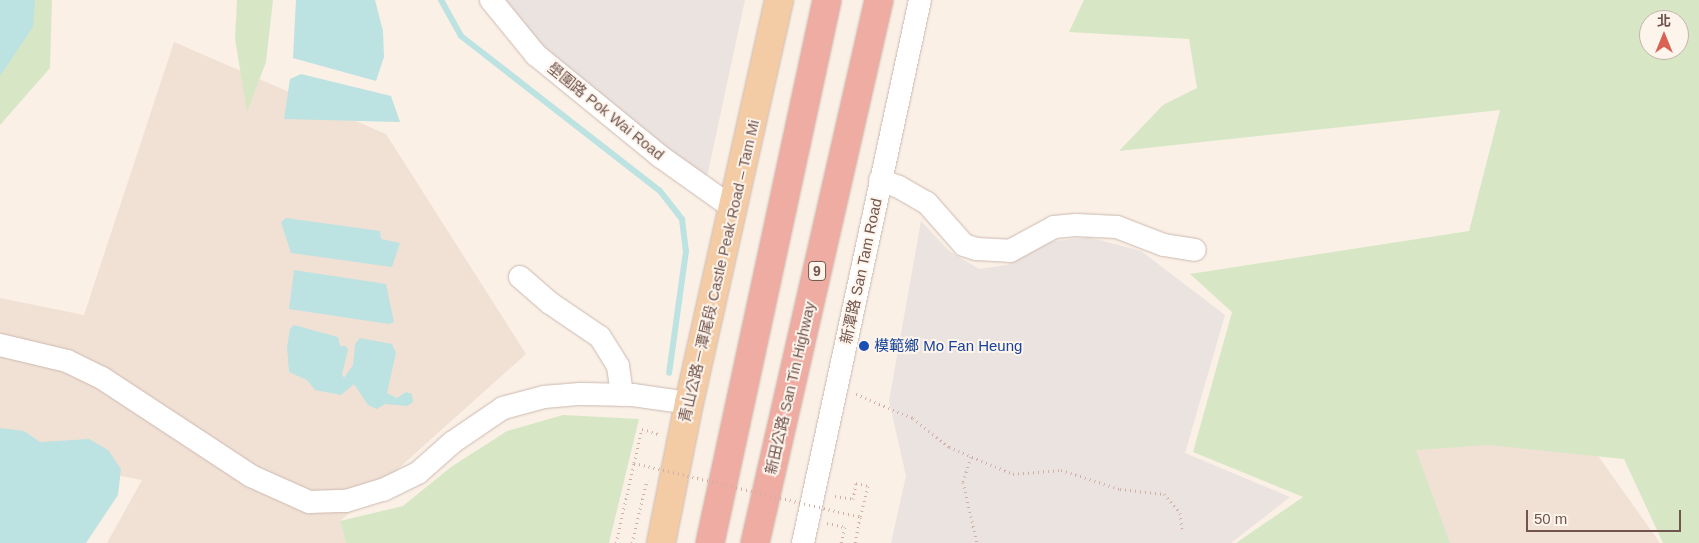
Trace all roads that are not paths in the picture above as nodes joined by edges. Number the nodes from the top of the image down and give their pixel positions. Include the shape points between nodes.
1 (492, 0) edge
2 (779, 0) edge
3 (827, 0) edge
4 (879, 0) edge
5 (920, 0) edge
6 (880, 180) junction
7 (733, 208) junction
8 (1195, 250) dead end
9 (520, 277) dead end
10 (0, 345) edge
11 (622, 395) junction
12 (689, 403) junction
13 (661, 543) edge
14 (710, 543) edge
15 (755, 543) edge
16 (803, 543) edge

1 - 7 street, 壆圍路 Pok Wai Road via 536,55 662,157
2 - 7 main road, 青山公路－潭尾段 Castle Peak Road – Tam Mi
3 - 14 highway
4 - 15 highway, 新田公路 San Tin Highway / 9
5 - 6 street, 新潭路 San Tam Road
6 - 8 street via 900,186 927,204 964,245 976,249 1010,251 1054,227 1076,225 1117,227 1164,245
6 - 16 street, 新潭路 San Tam Road
7 - 12 main road, 青山公路－潭尾段 Castle Peak Road – Tam Mi
9 - 11 street via 550,303 600,337 618,366
10 - 11 street via 67,360 102,378 251,476 309,502 346,501 382,490 418,473 453,442 503,408 544,397
11 - 12 street
12 - 13 main road, 青山公路－潭尾段 Castle Peak Road – Tam Mi

